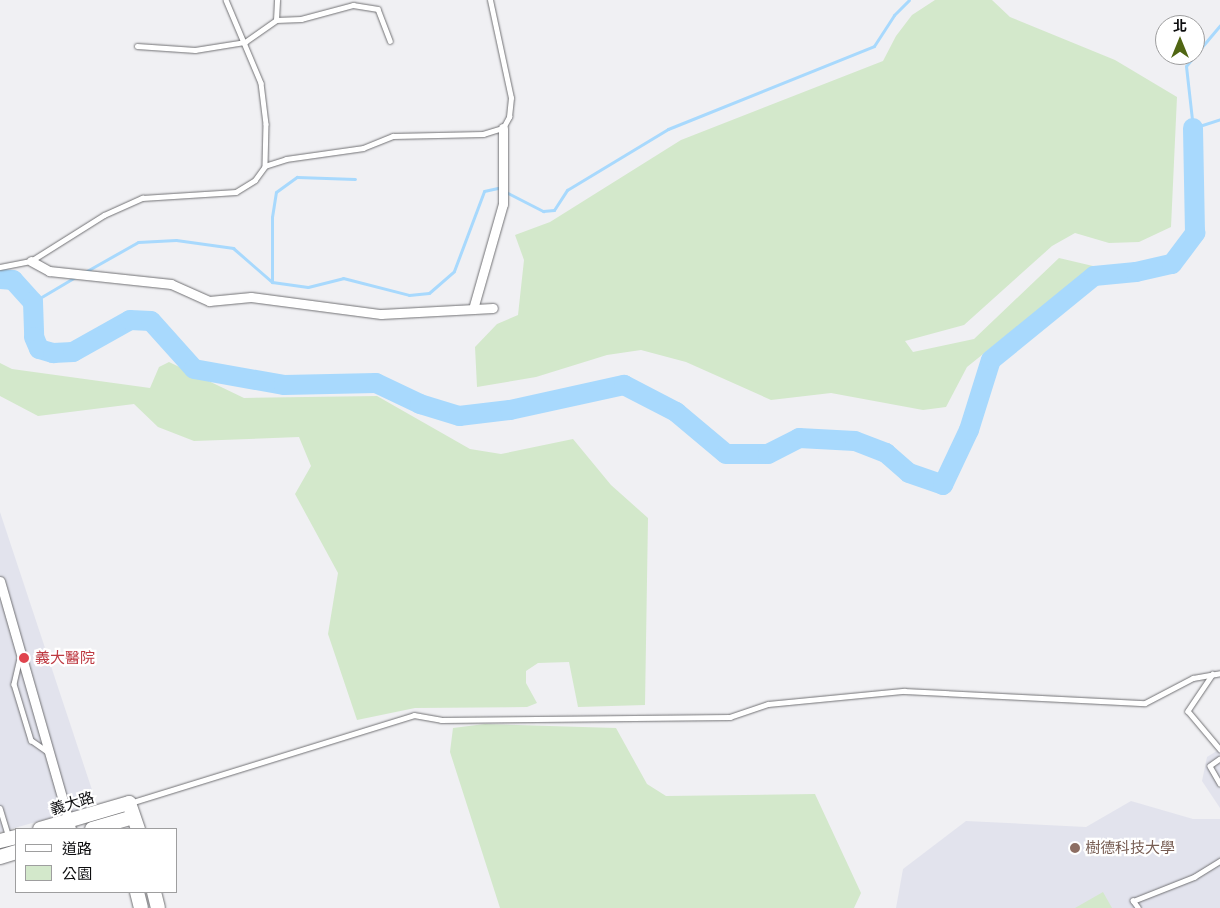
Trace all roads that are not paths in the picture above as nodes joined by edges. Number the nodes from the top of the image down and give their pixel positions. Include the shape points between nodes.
1 (226, 0) edge
2 (277, 0) edge
3 (490, 0) edge
4 (276, 20) junction
5 (390, 41) dead end
6 (245, 42) junction
7 (136, 46) dead end
8 (503, 128) junction
9 (265, 166) junction
10 (31, 261) junction
11 (0, 267) edge
12 (493, 308) dead end
13 (473, 309) junction
14 (0, 581) edge
15 (21, 652) junction
16 (1220, 673) edge
17 (1213, 674) junction
18 (1220, 749) edge
19 (50, 754) junction
20 (1220, 759) edge
21 (1220, 782) edge
22 (129, 803) junction
23 (0, 808) edge
24 (112, 808) junction
25 (136, 823) edge
26 (70, 825) edge
27 (118, 826) edge
28 (48, 828) edge
29 (101, 828) edge
30 (9, 839) edge
31 (15, 852) edge
32 (0, 857) edge
33 (1220, 861) edge
34 (137, 893) edge
35 (154, 893) edge
36 (141, 908) edge
37 (158, 908) edge
38 (1138, 908) edge

1 - 6 lane
2 - 4 lane
3 - 8 lane via 511,98 509,117
4 - 5 lane via 302,19 353,5 378,9
4 - 6 lane
6 - 7 lane via 195,50
6 - 9 lane via 261,83 266,124
8 - 9 lane via 483,134 393,136 363,148 286,159
8 - 13 street via 503,204
9 - 10 lane via 255,180 236,192 142,198 104,216
10 - 11 lane
10 - 13 street via 49,271 171,284 209,300 251,298 380,314
12 - 13 street
14 - 15 street
15 - 19 street
15 - 19 lane via 14,684 31,740
16 - 17 lane
17 - 18 lane via 1188,711
17 - 22 lane via 1193,678 1145,703 904,691 768,704 730,717 441,720 414,715
19 - 26 street
20 - 21 lane via 1210,766
22 - 24 street, 義大路
22 - 25 street, 義大路
23 - 30 lane
24 - 26 street, 義大路
24 - 27 street, 義大路
25 - 27 street, 義大路
26 - 28 street, 義大路
27 - 29 street, 義大路
31 - 32 street
33 - 38 lane via 1194,877 1133,900
34 - 36 street
35 - 37 street

